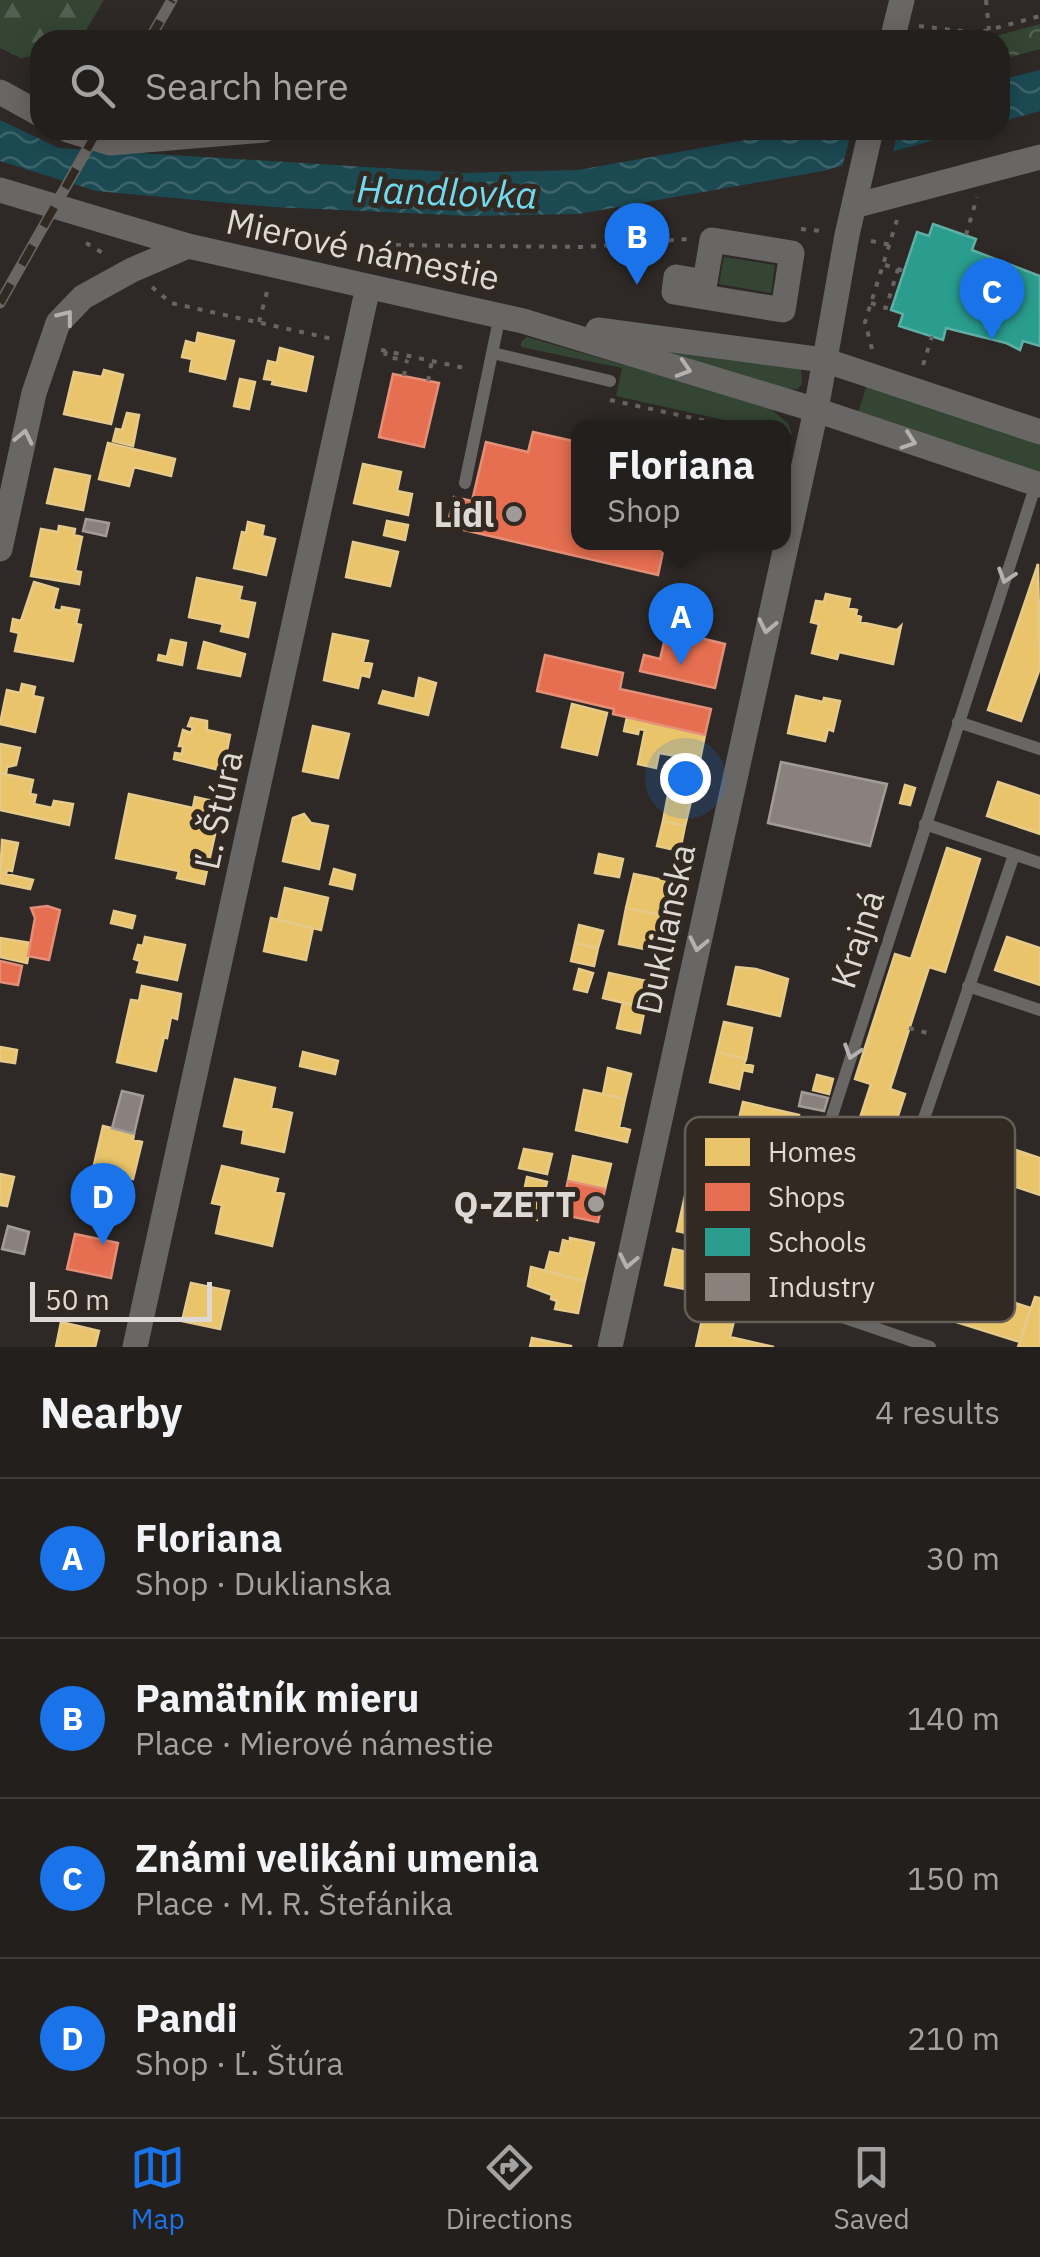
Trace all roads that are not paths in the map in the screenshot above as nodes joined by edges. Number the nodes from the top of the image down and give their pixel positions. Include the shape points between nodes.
1 (902, 0) edge
2 (894, 30) edge
3 (0, 92) edge
4 (30, 108) edge
5 (103, 140) edge
6 (136, 140) edge
7 (868, 140) edge
8 (1040, 157) edge
9 (0, 190) edge
10 (856, 194) junction
11 (719, 242) joint
12 (188, 246) junction
13 (368, 287) junction
14 (512, 318) junction
15 (493, 352) junction
16 (824, 360) junction
17 (610, 381) dead end
18 (816, 410) junction
19 (1040, 432) edge
20 (466, 483) dead end
21 (1038, 484) edge
22 (791, 508) edge
23 (0, 549) edge
24 (781, 550) edge
25 (958, 722) junction
26 (1040, 749) edge
27 (925, 824) junction
28 (1014, 855) junction
29 (1040, 863) edge
30 (968, 986) junction
31 (1040, 1010) edge
32 (832, 1117) edge
33 (924, 1117) edge
34 (854, 1322) edge
35 (135, 1347) edge
36 (610, 1347) edge
37 (930, 1347) edge

1 - 2 street
3 - 4 street
5 - 6 street
7 - 10 street, Duklianska
8 - 10 street
9 - 12 street, Mierové námestie
10 - 16 street, Duklianska
11 - 11 street via 712,240 705,282 676,278 674,292 783,310 792,253
12 - 13 street, Mierové námestie
23 -> 12 street via 34,393 58,324 83,297
13 - 14 street, Mierové námestie
13 - 35 street, Ľ. Štúra
14 - 15 lane
14 - 16 street, Mierové námestie
14 -> 18 street, Mierové námestie
15 - 17 lane
15 - 20 lane
16 - 18 street, Duklianska
16 - 19 street, Mierové námestie
18 -> 21 street, Mierové námestie
18 - 22 street, Duklianska
21 -> 25 lane, Krajná
24 -> 36 street, Duklianska
25 - 26 lane
25 - 27 lane, Krajná
27 - 28 lane
27 -> 32 lane, Krajná
28 - 29 lane
28 - 30 lane
30 - 31 lane
30 - 33 lane
34 - 37 lane, Krajná

